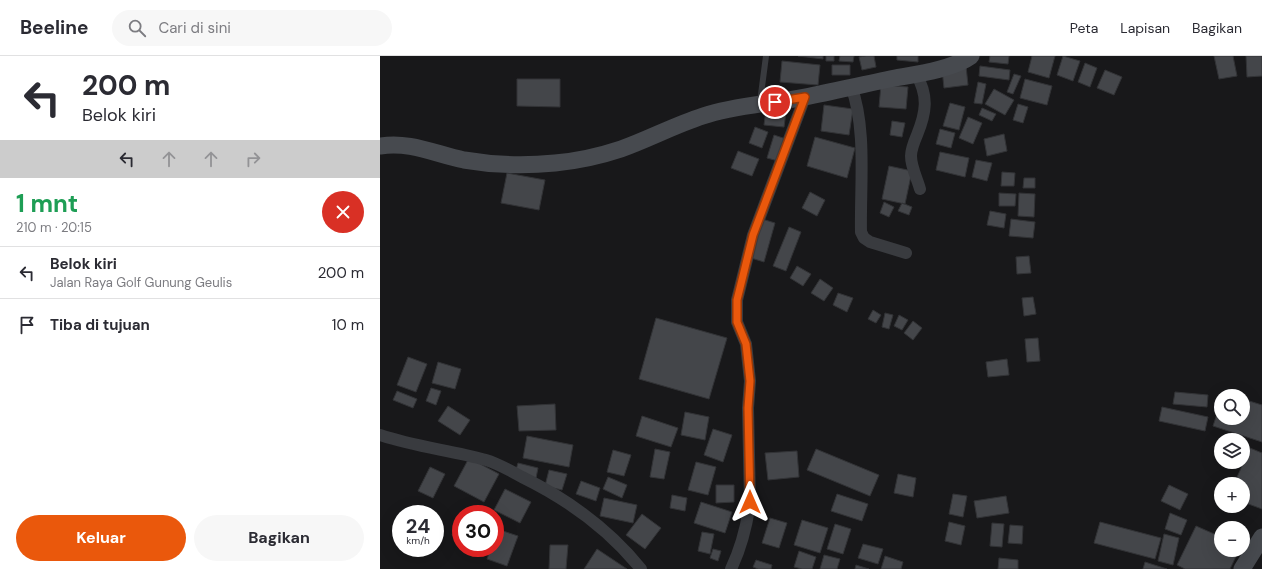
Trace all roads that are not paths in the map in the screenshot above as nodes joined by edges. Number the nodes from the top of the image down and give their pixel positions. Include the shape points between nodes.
1 (766, 56) edge
2 (971, 56) edge
3 (916, 74) junction
4 (851, 86) junction
5 (805, 97) junction
6 (760, 104) junction
7 (380, 146) edge
8 (920, 189) dead end
9 (906, 253) dead end
10 (380, 435) edge
11 (1262, 537) edge
12 (641, 569) edge
13 (731, 569) edge
14 (1242, 569) edge

1 - 6 lane
2 - 3 main road via 956,64
3 - 4 main road
3 - 8 street via 922,83 926,107 911,156
4 - 5 main road
4 - 9 street via 859,122 861,232 870,242
5 - 6 main road
5 - 13 street via 753,235 737,300 737,322 746,344 750,381 750,502 739,551
6 - 7 main road via 704,116 621,149 587,159 555,163 489,163 464,160 408,145
10 - 12 street via 488,461 534,483 565,500 596,523
11 - 14 main road

